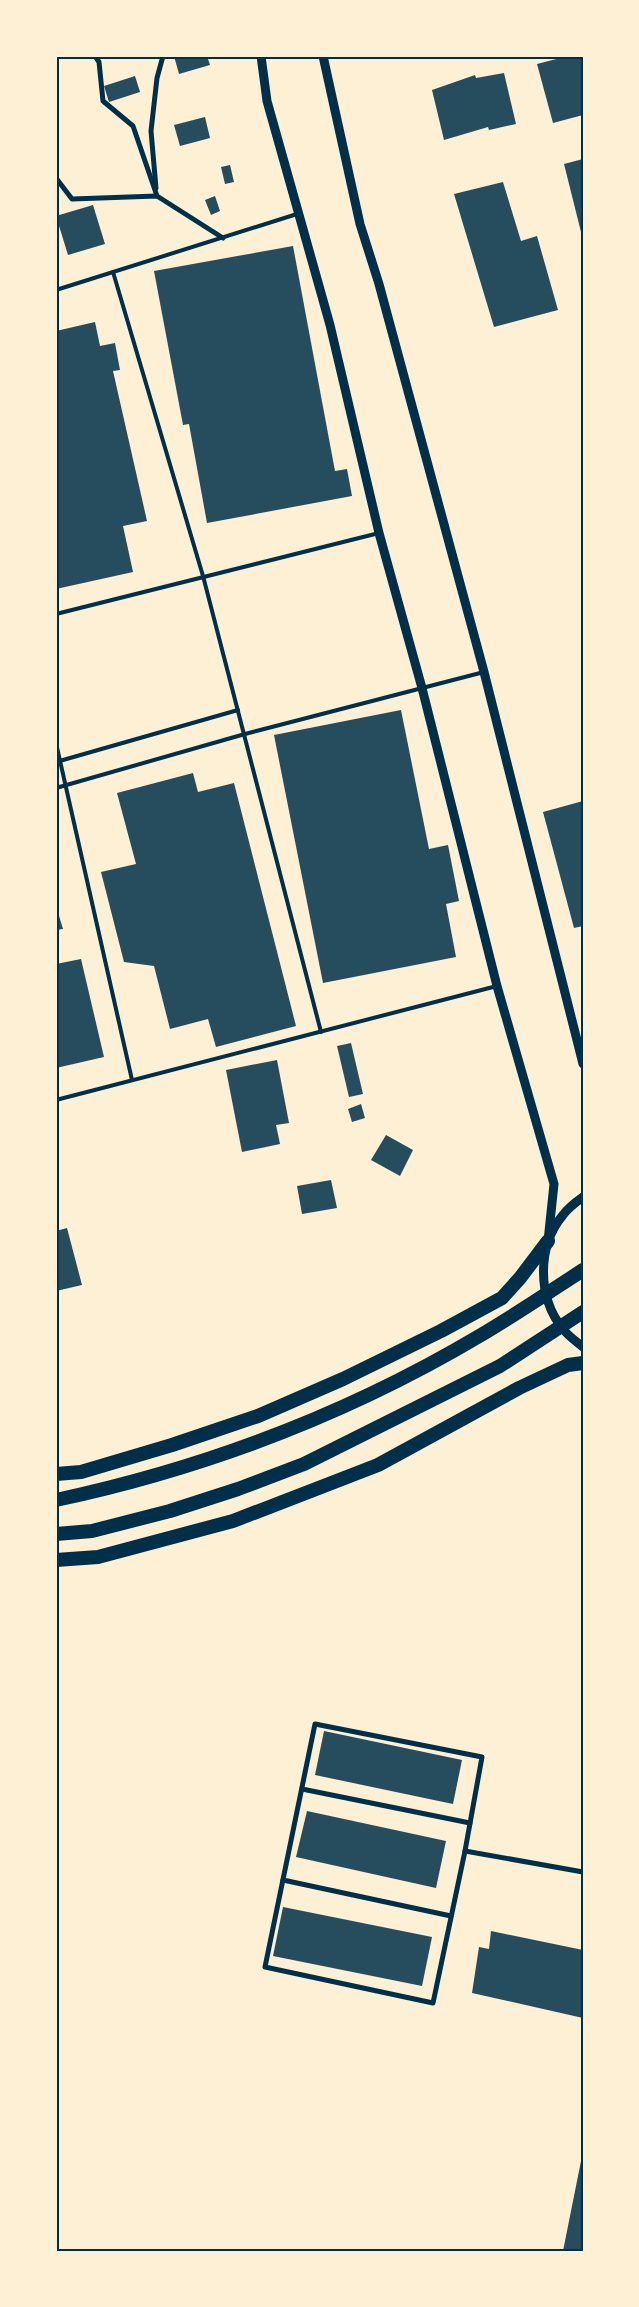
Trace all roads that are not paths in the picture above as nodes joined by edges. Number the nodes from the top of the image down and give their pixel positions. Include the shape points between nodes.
1 (95, 56) edge
2 (163, 56) edge
3 (261, 56) edge
4 (323, 56) edge
5 (56, 178) edge
6 (157, 196) junction
7 (299, 214) junction
8 (222, 238) junction
9 (113, 272) junction
10 (56, 290) edge
11 (378, 534) junction
12 (204, 576) junction
13 (56, 614) edge
14 (484, 672) junction
15 (422, 688) junction
16 (238, 710) junction
17 (244, 734) junction
18 (56, 743) edge
19 (58, 761) edge
20 (64, 786) junction
21 (56, 788) edge
22 (498, 986) junction
23 (321, 1032) junction
24 (583, 1064) edge
25 (132, 1080) junction
26 (56, 1100) edge
27 (583, 1197) edge
28 (548, 1241) junction
29 (583, 1270) edge
30 (583, 1312) edge
31 (583, 1347) edge
32 (583, 1363) edge
33 (56, 1474) edge
34 (56, 1500) edge
35 (56, 1534) edge
36 (56, 1560) edge
37 (302, 1789) junction
38 (470, 1823) junction
39 (465, 1851) junction
40 (583, 1872) edge
41 (283, 1880) junction
42 (452, 1916) junction

1 - 6 street via 99,62 103,101 133,126
2 - 6 street via 151,132
3 - 7 street via 267,101
4 - 14 street via 360,224
5 - 6 street via 72,199
6 - 8 street
7 - 8 lane
7 - 11 street via 330,325
8 - 9 lane
9 - 10 lane
9 - 12 lane
11 - 12 lane
11 - 15 street
12 - 13 lane
12 - 16 lane
14 - 15 lane
14 - 24 street
15 - 17 lane
15 - 22 street
16 - 17 lane
16 - 19 lane
17 - 20 lane
17 - 23 lane
18 - 19 lane
19 - 20 lane
20 - 21 lane
20 - 25 lane
22 - 23 lane
22 - 28 street via 554,1184
23 - 25 lane
25 - 26 lane
27 - 28 street via 562,1214
28 - 31 street via 542,1272 547,1302 562,1329
28 - 33 highway via 502,1298 343,1379 258,1416 181,1442 80,1472
29 - 34 highway via 480,1336 373,1393 264,1440 147,1478
30 - 35 highway via 500,1366 304,1464 170,1511 92,1531
32 - 36 highway via 568,1364 519,1388 378,1466 233,1521 98,1558
37 - 38 street
37 - 38 street via 315,1724 482,1757
37 - 41 street
38 - 39 street
39 - 40 street
39 - 42 street
41 - 42 street
41 - 42 street via 265,1967 433,2003

